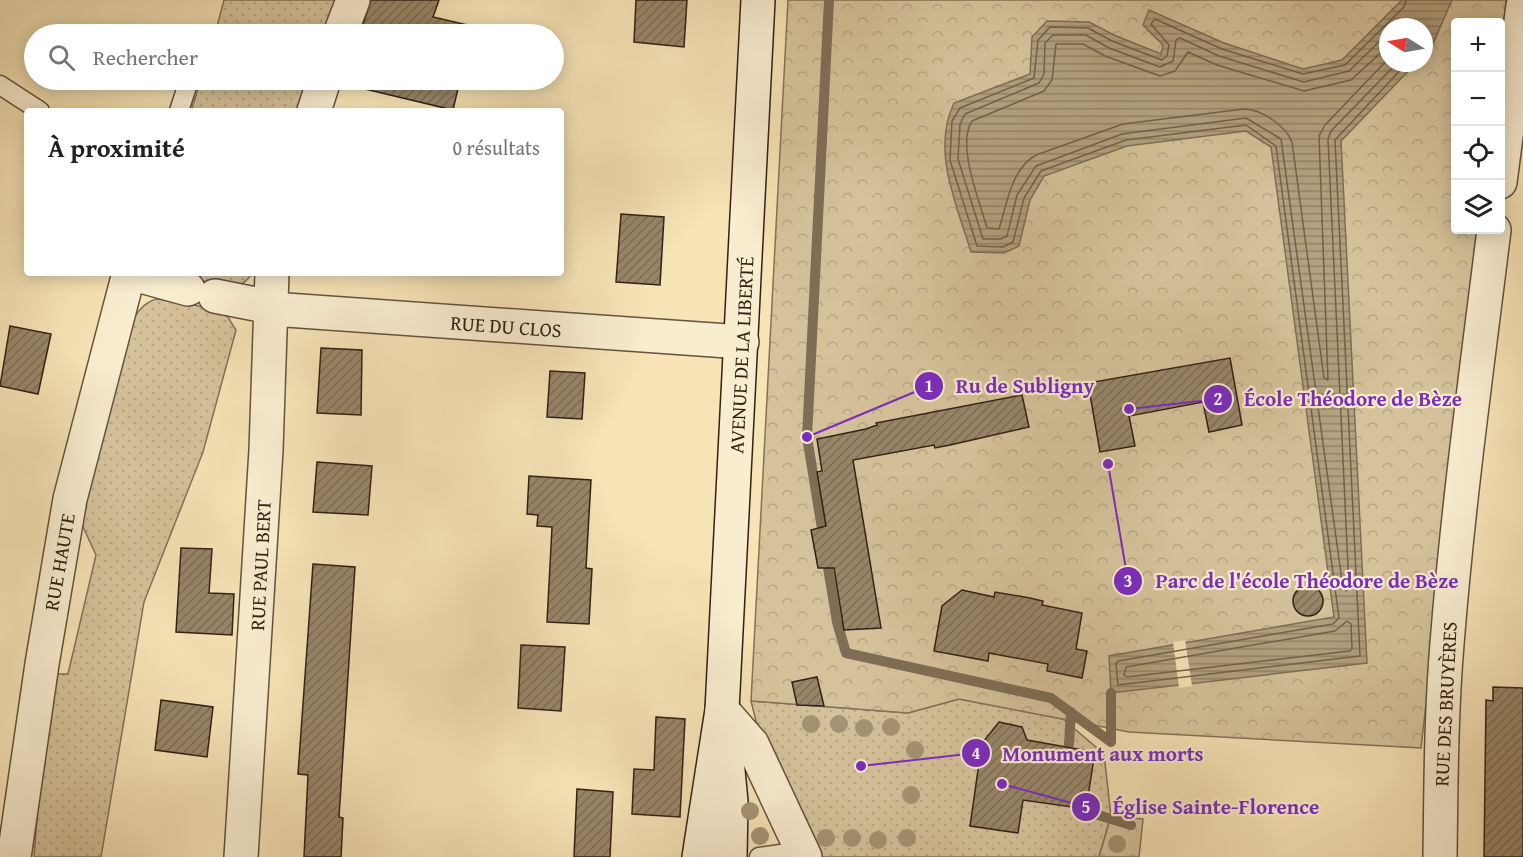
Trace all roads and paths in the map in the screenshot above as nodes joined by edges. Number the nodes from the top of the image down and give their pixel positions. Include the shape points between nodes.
1 (353, 0) edge
2 (758, 0) edge
3 (1523, 6) edge
4 (344, 24) edge
5 (0, 85) edge
6 (186, 90) edge
7 (321, 90) edge
8 (35, 108) edge
9 (180, 108) edge
10 (315, 108) edge
11 (1500, 180) edge
12 (1493, 234) edge
13 (128, 276) edge
14 (140, 276) edge
15 (272, 276) edge
16 (270, 308) junction
17 (742, 342) junction
18 (722, 710) junction
19 (804, 854) edge
20 (14, 857) edge
21 (241, 857) edge
22 (699, 857) edge
23 (730, 857) edge
24 (759, 857) edge
25 (1440, 857) edge

1 - 4 street
2 - 17 street, AVENUE DE LA LIBERTÉ
3 - 11 street
5 - 8 lane
6 - 9 lane
7 - 10 street
12 - 25 street, RUE DES BRUYÈRES via 1460,499 1448,634
13 - 20 street, RUE HAUTE via 70,500
14 - 16 street
15 - 16 street, RUE PAUL BERT
16 - 17 street, RUE DU CLOS
16 - 21 street, RUE PAUL BERT via 266,462
17 - 18 street, AVENUE DE LA LIBERTÉ
18 - 19 street via 752,744
18 - 22 street, AVENUE DE LA LIBERTÉ
18 - 23 street, AVENUE DE LA LIBERTÉ via 731,802
19 - 24 lane

